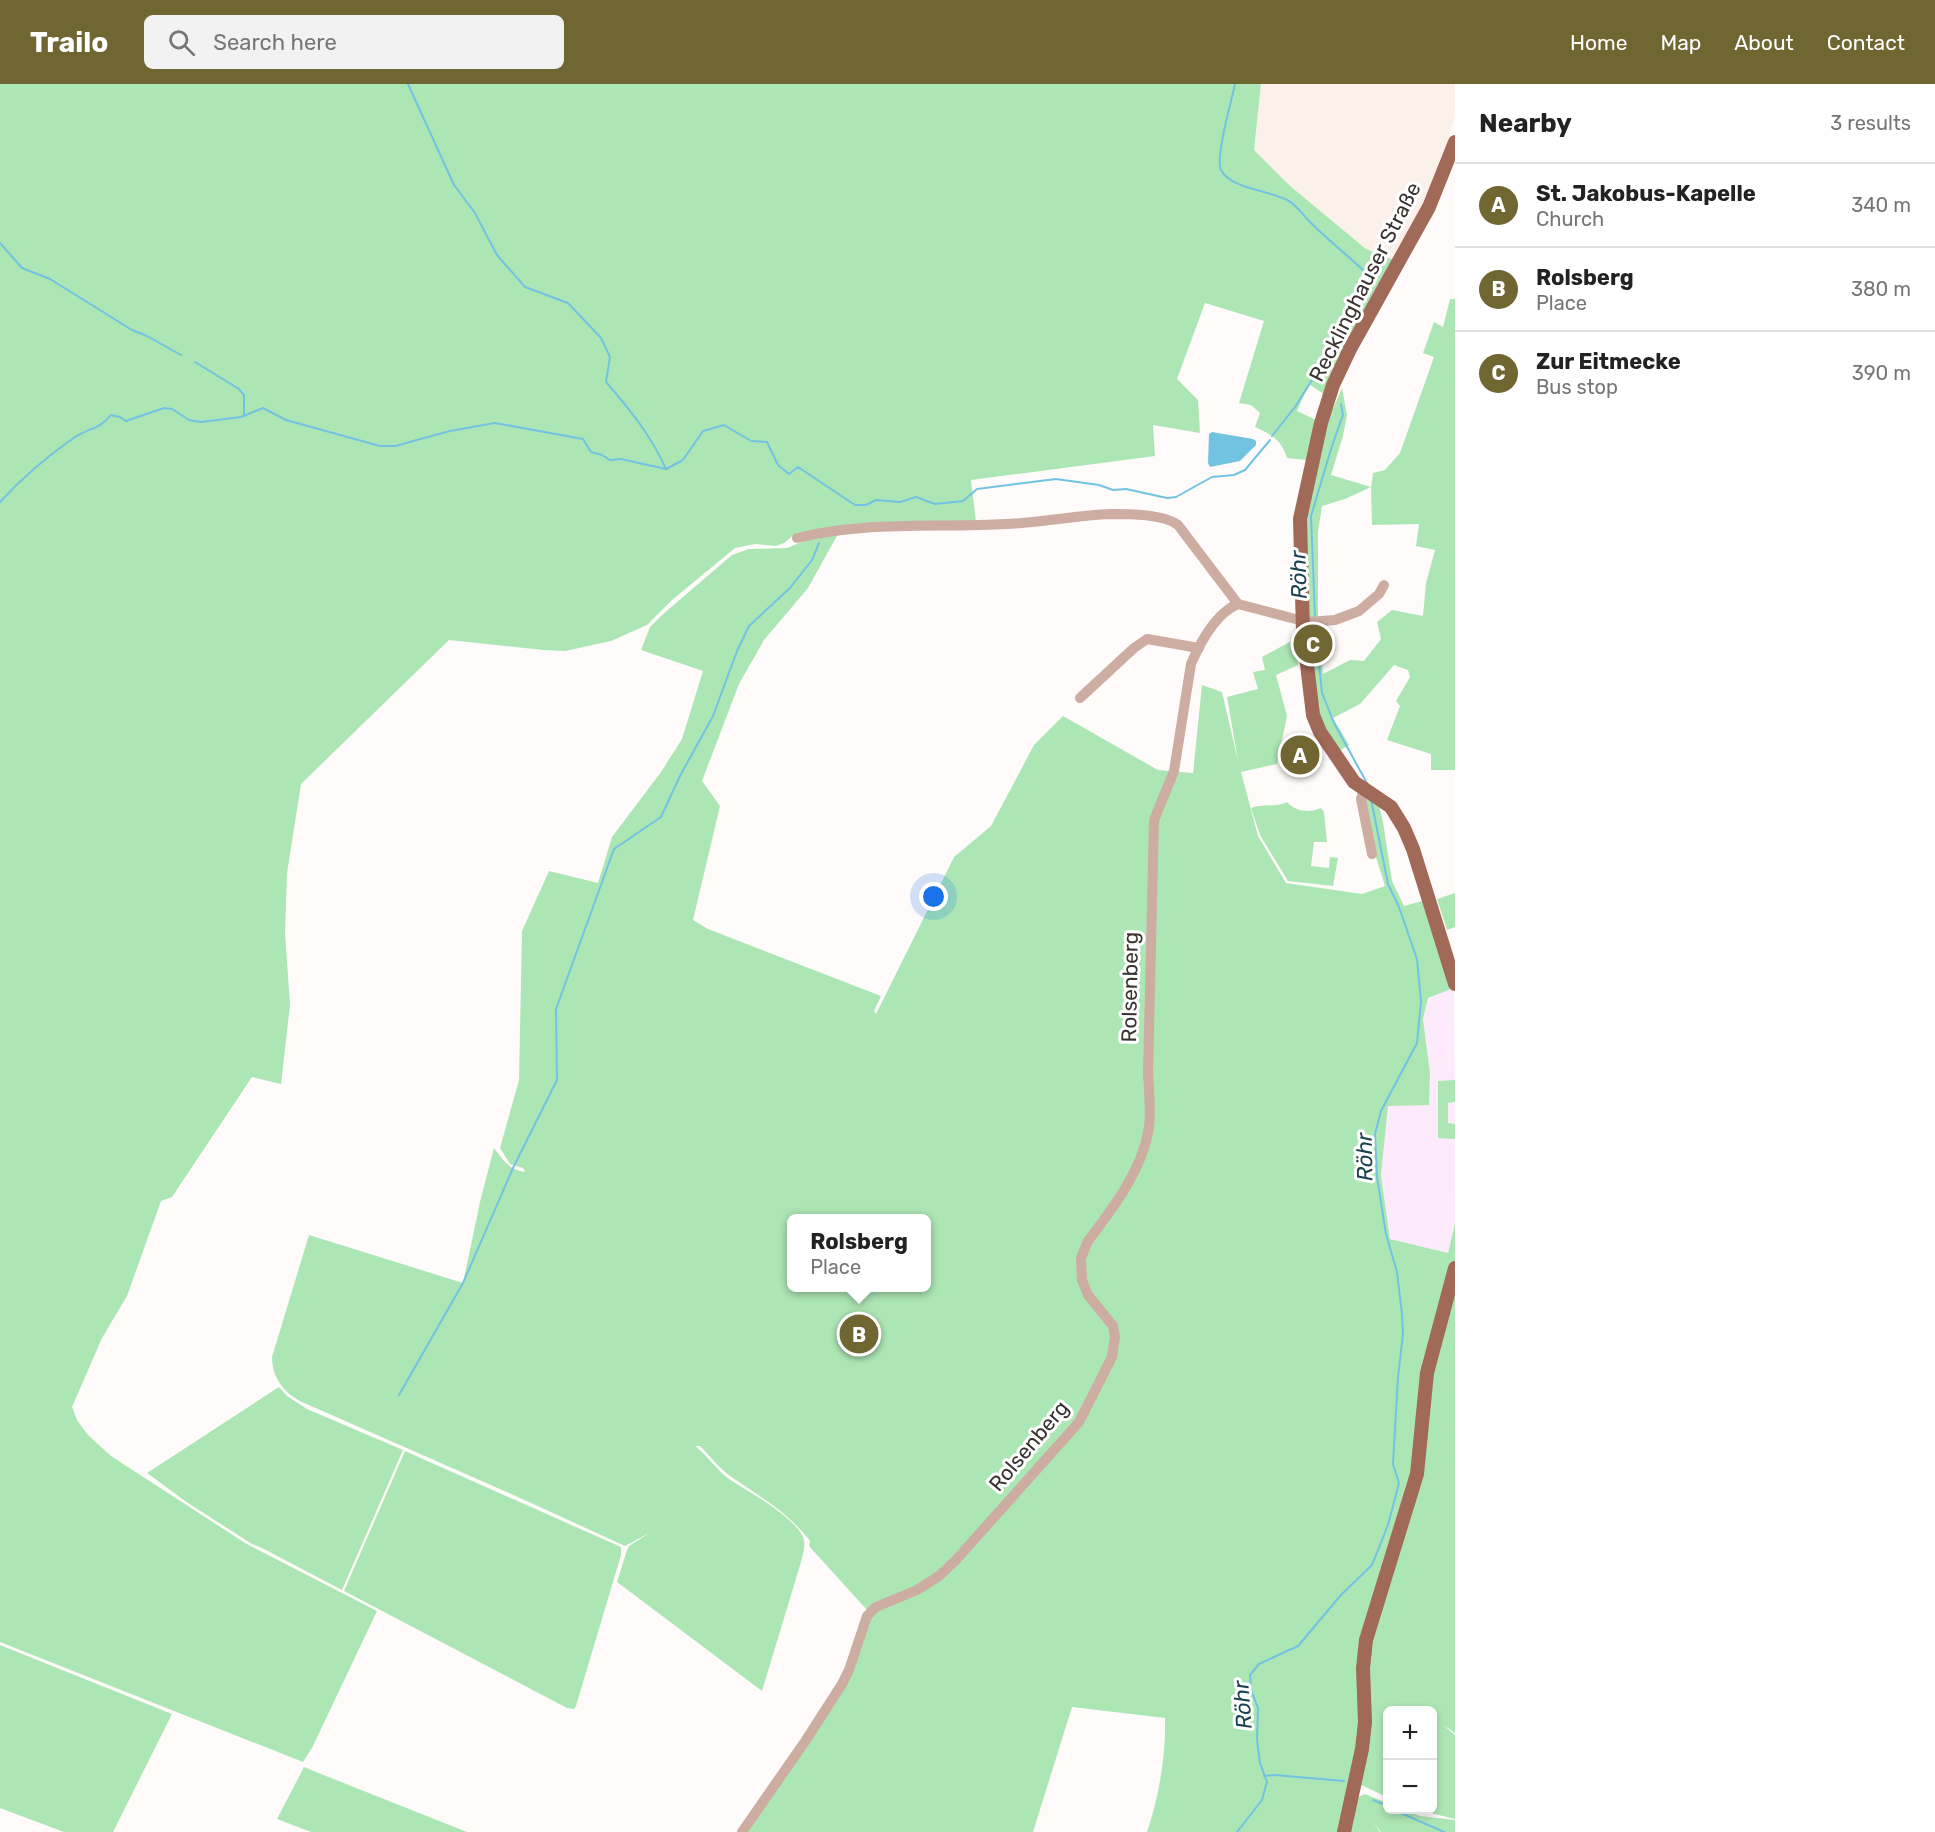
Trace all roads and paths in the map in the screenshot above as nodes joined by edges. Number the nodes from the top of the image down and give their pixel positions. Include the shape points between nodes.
1 (1455, 142) edge
2 (1449, 171) edge
3 (797, 538) dead end
4 (1384, 585) dead end
5 (1239, 604) junction
6 (1305, 621) junction
7 (1199, 648) junction
8 (1080, 698) dead end
9 (1368, 792) junction
10 (1372, 854) dead end
11 (1455, 984) edge
12 (1455, 1268) edge
13 (741, 1832) edge
14 (1344, 1832) edge

1 - 2 main road, Recklinghauser Straße
2 - 6 main road, Recklinghauser Straße via 1350,349 1326,404 1300,519
3 - 5 street via 828,530 977,525 1096,515 1170,520 1182,529
4 - 6 street via 1371,602 1354,614 1335,620
5 - 6 street
5 - 7 street, Rolsenberg via 1227,610
6 - 9 main road, Recklinghauser Straße via 1312,715 1346,771
7 - 8 street via 1147,639
7 - 13 street, Rolsenberg via 1189,669 1174,771 1154,820 1148,1129 1128,1183 1088,1241 1080,1269 1088,1295 1113,1326 1112,1358 1073,1430 956,1560 929,1584 881,1605 867,1616 842,1684
9 - 10 street via 1361,799
9 - 11 main road, Recklinghauser Straße via 1391,807 1407,834
12 - 14 main road via 1427,1373 1417,1474 1366,1640 1365,1722

